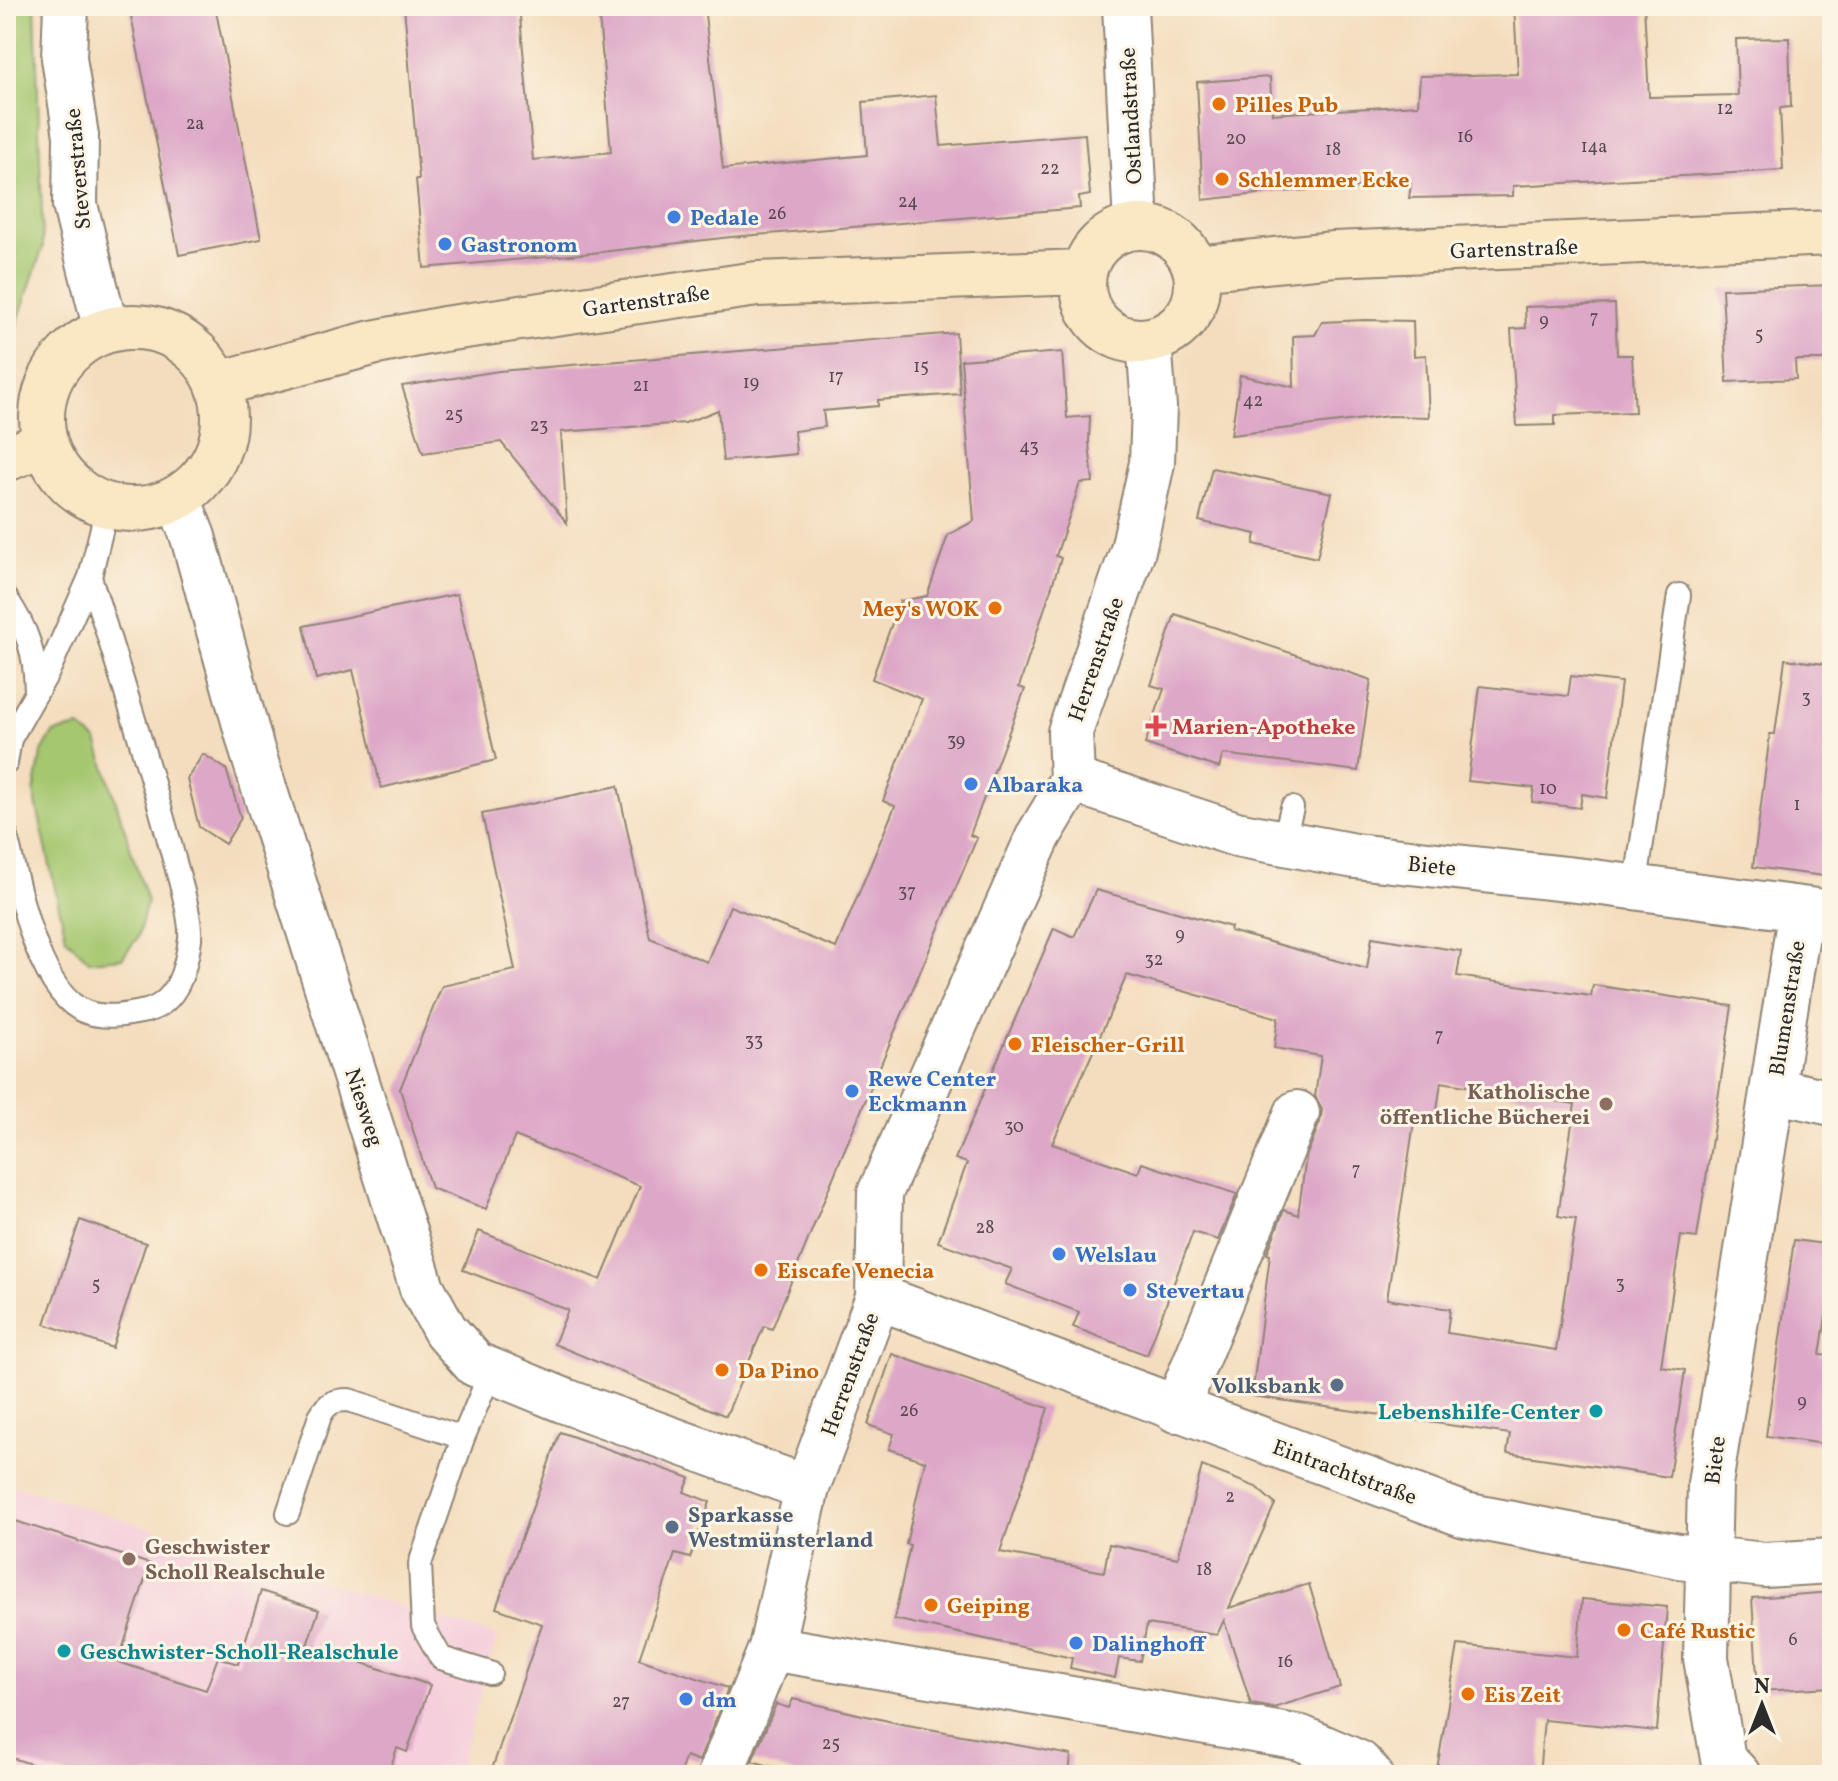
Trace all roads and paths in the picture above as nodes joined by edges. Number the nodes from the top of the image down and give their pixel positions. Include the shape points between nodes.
1 (66, 6) edge
2 (1125, 6) edge
3 (1136, 226) junction
4 (1832, 233) edge
5 (1196, 268) junction
6 (1082, 272) junction
7 (106, 330) junction
8 (1149, 341) junction
9 (218, 384) junction
10 (25, 451) edge
11 (178, 498) junction
12 (107, 507) junction
13 (90, 577) junction
14 (1679, 595) dead end
15 (6, 598) edge
16 (36, 692) junction
17 (6, 763) edge
18 (1072, 780) junction
19 (6, 835) edge
20 (1635, 889) junction
21 (1817, 911) edge
22 (1773, 1090) junction
23 (1832, 1103) edge
24 (1297, 1113) dead end
25 (878, 1297) junction
26 (491, 1371) junction
27 (1176, 1410) junction
28 (463, 1438) junction
29 (807, 1488) junction
30 (288, 1513) dead end
31 (1708, 1559) junction
32 (1832, 1561) edge
33 (771, 1648) junction
34 (490, 1673) dead end
35 (1731, 1767) edge
36 (720, 1775) edge
37 (1370, 1775) edge

1 - 7 street, Steverstraße via 64,58 76,136 75,205
2 - 3 street, Ostlandstraße
3 - 5 street via 1173,237
3 - 6 street via 1102,240
4 - 5 street, Gartenstraße via 1334,254
5 - 8 street via 1193,306 1183,323
6 - 8 street via 1082,295 1106,332
6 - 9 street, Gartenstraße via 757,284 444,329
7 - 9 street via 141,326 173,336 200,355
7 - 10 street via 76,346 52,373
8 - 18 street, Herrenstraße via 1152,463 1133,550 1070,732
9 - 11 street via 225,416 220,448 204,477
10 - 12 street via 82,495
11 - 12 street via 135,510
11 - 26 street, Niesweg via 422,1288 445,1330 475,1364
12 - 13 lane
13 - 16 lane
13 - 19 lane via 149,767 190,935 183,978 157,1008 123,1016 86,1012 65,997 38,953
14 - 20 lane
15 - 16 lane via 35,655
16 - 17 lane via 10,739
18 - 20 street, Biete via 1236,834 1287,825 1355,856
18 - 25 street, Herrenstraße via 1039,835 880,1193
20 - 21 street, Biete
21 - 22 street, Blumenstraße
22 - 23 street
22 - 31 street, Biete via 1710,1484
24 - 27 street
25 - 27 street, Eintrachtstraße
25 - 29 street, Herrenstraße
26 - 28 lane
26 - 29 street, Niesweg
27 - 31 street, Eintrachtstraße via 1465,1515
28 - 30 lane via 336,1400 320,1416
28 - 34 lane via 420,1564 423,1626 441,1658
29 - 33 street, Herrenstraße
31 - 32 street, Eintrachtstraße via 1765,1565
31 - 35 street, Biete via 1706,1658
33 - 36 street, Herrenstraße
33 - 37 street via 1301,1738 1359,1763

